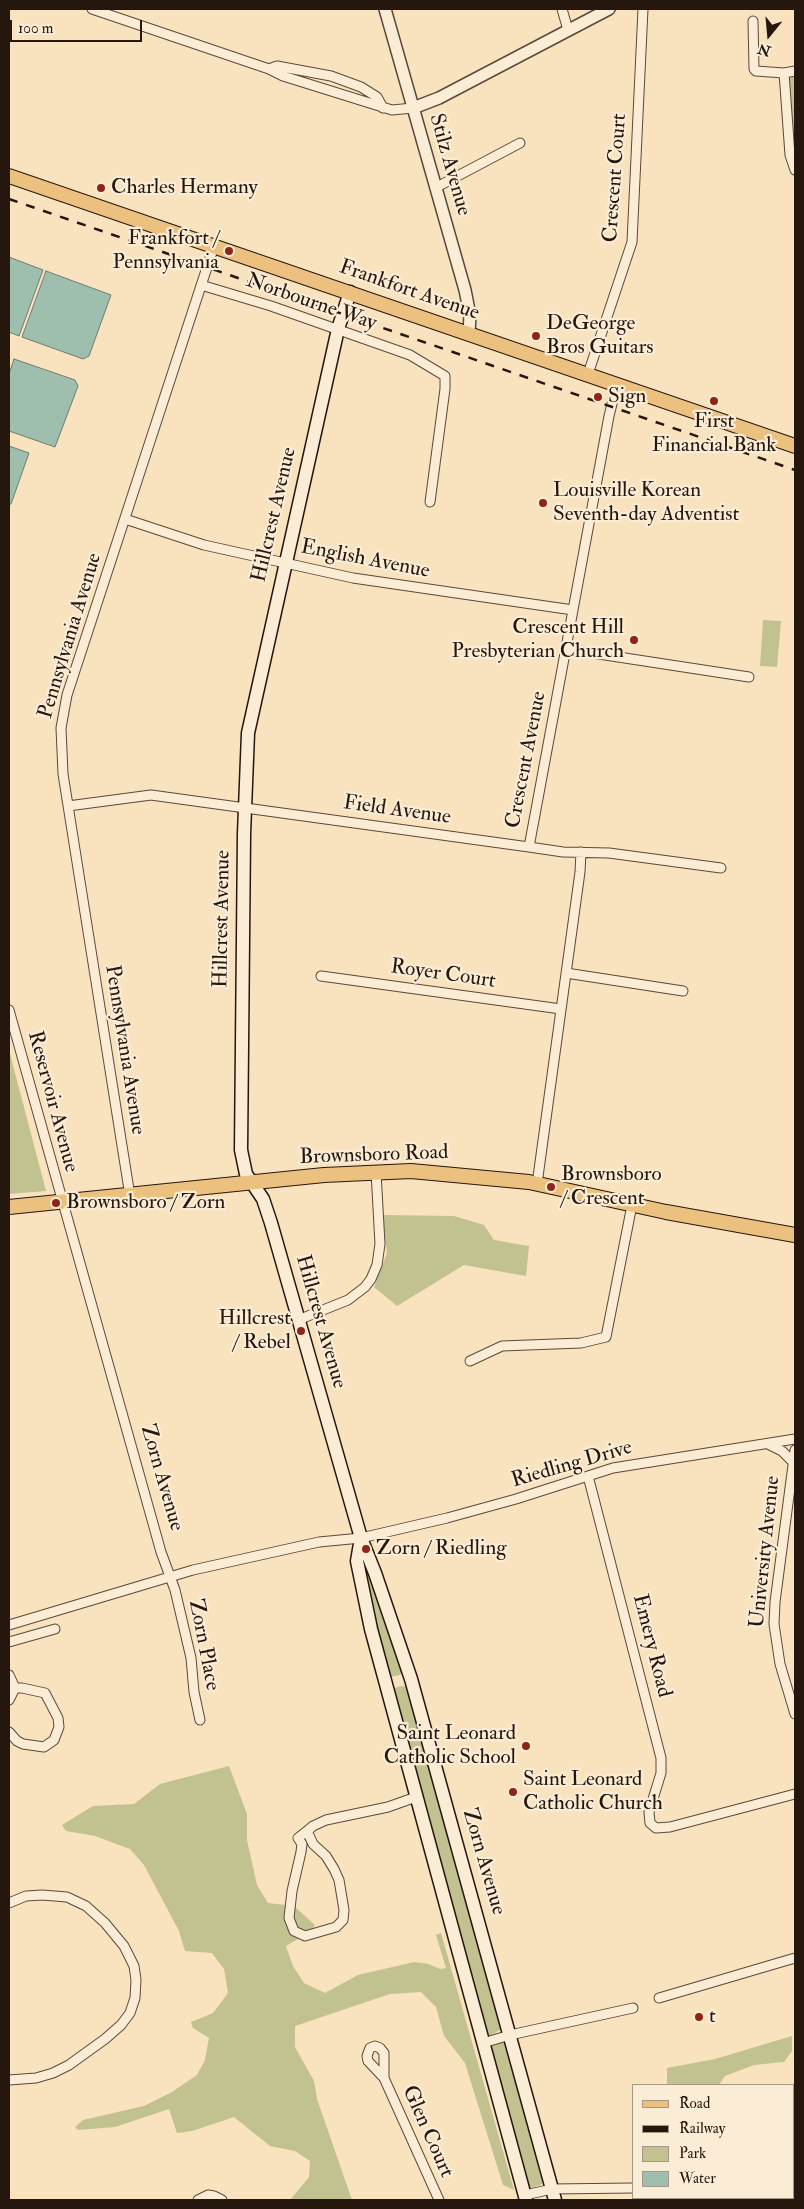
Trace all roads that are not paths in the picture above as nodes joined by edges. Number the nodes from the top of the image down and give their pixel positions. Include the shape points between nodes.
1 (92, 9) edge
2 (385, 9) edge
3 (562, 9) edge
4 (609, 9) edge
5 (642, 9) edge
6 (753, 20) dead end
7 (568, 30) junction
8 (270, 69) junction
9 (795, 70) edge
10 (784, 73) junction
11 (383, 108) junction
12 (414, 108) junction
13 (520, 143) dead end
14 (795, 170) edge
15 (9, 176) edge
16 (436, 188) junction
17 (214, 246) junction
18 (201, 285) junction
19 (350, 292) junction
20 (338, 329) junction
21 (469, 333) junction
22 (588, 374) junction
23 (617, 384) junction
24 (795, 446) edge
25 (430, 502) dead end
26 (125, 519) junction
27 (285, 563) junction
28 (573, 610) junction
29 (566, 650) junction
30 (749, 677) dead end
31 (68, 806) junction
32 (245, 808) junction
33 (529, 848) junction
34 (581, 852) junction
35 (721, 868) dead end
36 (566, 973) junction
37 (321, 976) dead end
38 (683, 991) dead end
39 (561, 1009) junction
40 (9, 1010) edge
41 (376, 1172) junction
42 (252, 1183) junction
43 (537, 1184) junction
44 (130, 1196) junction
45 (63, 1202) junction
46 (632, 1205) junction
47 (9, 1207) edge
48 (795, 1236) edge
49 (298, 1320) junction
50 (470, 1361) dead end
51 (795, 1438) edge
52 (767, 1444) junction
53 (795, 1450) edge
54 (793, 1462) junction
55 (588, 1476) junction
56 (361, 1538) junction
57 (168, 1577) junction
58 (9, 1624) edge
59 (56, 1629) dead end
60 (9, 1642) edge
61 (9, 1675) edge
62 (16, 1688) junction
63 (9, 1700) edge
64 (795, 1714) edge
65 (200, 1720) dead end
66 (9, 1732) edge
67 (795, 1794) edge
68 (416, 1797) junction
69 (307, 1831) junction
70 (9, 1903) edge
71 (795, 1958) edge
72 (660, 1998) dead end
73 (633, 2008) dead end
74 (510, 2035) junction
75 (483, 2043) junction
76 (384, 2078) dead end
77 (9, 2080) edge
78 (632, 2188) edge
79 (553, 2194) edge
80 (526, 2198) edge
81 (198, 2200) edge
82 (222, 2200) edge
83 (439, 2200) edge

1 - 8 street
2 - 12 street, Stilz Avenue
3 - 7 street
4 - 7 street
5 - 22 street, Crescent Court via 632,242
6 - 10 street via 754,69
7 - 12 street
8 - 11 street
8 - 11 street via 277,66 331,76 361,87 377,97
9 - 10 street
10 - 14 street via 790,155
11 - 12 street
12 - 16 street, Stilz Avenue
13 - 16 street
15 - 17 main road, Frankfort Avenue
16 - 21 street, Stilz Avenue via 470,310
17 - 18 street, Pennsylvania Avenue
17 - 19 main road, Frankfort Avenue
18 - 20 street, Norbourne Way
18 - 26 street, Pennsylvania Avenue
19 - 20 main road, Hillcrest Avenue
19 - 21 main road, Frankfort Avenue
20 - 25 street, Norbourne Way via 410,355 446,378
20 - 27 main road, Hillcrest Avenue
21 - 22 main road, Frankfort Avenue
22 - 23 main road, Frankfort Avenue
23 - 24 main road, Frankfort Avenue
23 - 28 street, Crescent Avenue
26 - 27 street, English Avenue via 204,545
26 - 31 street, Pennsylvania Avenue via 64,709 60,748
27 - 28 street, English Avenue via 379,583
27 - 32 main road, Hillcrest Avenue via 249,725
28 - 29 street, Crescent Avenue
29 - 30 street
29 - 33 street, Crescent Avenue
31 - 32 street, Field Avenue via 151,795
31 - 44 street, Pennsylvania Avenue
32 - 33 street, Field Avenue
32 - 42 main road, Hillcrest Avenue via 241,1150 243,1165
33 - 34 street, Field Avenue
34 - 35 street, Field Avenue
34 - 36 street
36 - 38 street
36 - 39 street
37 - 39 street, Royer Court
39 - 43 street
40 - 45 street, Reservoir Avenue
41 - 42 main road, Brownsboro Road
41 - 43 main road, Brownsboro Road via 434,1172
41 - 49 street via 380,1244 371,1279 348,1300
42 - 44 main road, Brownsboro Road
42 - 49 main road, Hillcrest Avenue via 271,1223
43 - 46 main road, Brownsboro Road
44 - 45 main road, Brownsboro Road
45 - 47 main road, Brownsboro Road
45 - 57 street, Zorn Avenue
46 - 48 main road, Brownsboro Road
46 - 50 street via 606,1337 581,1343 502,1346
49 - 56 main road, Hillcrest Avenue
51 - 52 street, Riedling Drive
52 - 54 street via 782,1451
52 - 55 street, Riedling Drive via 621,1466
53 - 54 street, University Avenue
54 - 64 street, University Avenue via 774,1624 780,1664
55 - 56 street, Riedling Drive via 447,1518
55 - 67 street, Emery Road via 661,1758 661,1773 648,1818 652,1825 670,1827
56 - 57 street via 319,1542
56 - 68 main road via 357,1561 371,1629
56 - 74 main road, Zorn Avenue via 411,1679
57 - 58 street
57 - 65 street, Zorn Place via 175,1590 188,1645
59 - 60 street
61 - 62 street
62 - 63 street
62 - 66 street via 45,1694 58,1718 59,1727 54,1740 44,1746 24,1744
68 - 69 street via 388,1807 326,1820
68 - 75 main road
69 - 69 street via 298,1838 302,1844 289,1918 294,1931 305,1936 336,1928 343,1920 344,1910 334,1869 313,1844
70 - 77 street via 26,1896 42,1895 68,1897 86,1906 124,1946 134,1966 136,1980 130,2012 105,2040 53,2073
71 - 72 street
73 - 74 street
74 - 75 street
74 - 79 main road, Zorn Avenue
75 - 80 main road
76 - 83 street, Glen Court
78 - 79 street
79 - 80 street
81 - 82 street via 208,2195

